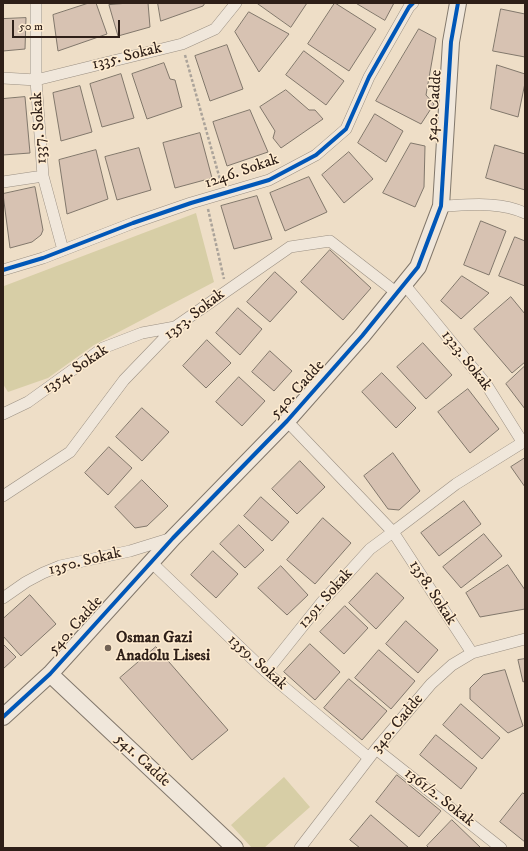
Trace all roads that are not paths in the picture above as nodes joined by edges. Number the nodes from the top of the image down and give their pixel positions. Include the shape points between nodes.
1 (36, 3) edge
2 (236, 3) edge
3 (413, 3) edge
4 (458, 3) edge
5 (3, 78) edge
6 (36, 80) junction
7 (43, 176) junction
8 (3, 182) edge
9 (441, 206) junction
10 (525, 212) edge
11 (63, 250) junction
12 (3, 270) edge
13 (401, 288) junction
14 (175, 327) junction
15 (3, 414) edge
16 (287, 421) junction
17 (524, 442) edge
18 (3, 496) edge
19 (393, 532) junction
20 (173, 538) junction
21 (151, 562) junction
22 (3, 598) edge
23 (525, 639) edge
24 (472, 653) junction
25 (266, 672) junction
26 (50, 674) junction
27 (3, 717) edge
28 (376, 749) junction
29 (369, 758) junction
30 (235, 848) edge
31 (300, 848) edge
32 (501, 848) edge

1 - 6 street, 1337. Sokak
2 - 6 street, 1335. Sokak via 215,29 182,44
3 - 11 street, 1246. Sokak via 369,77 346,129 316,155 268,180 206,198
4 - 9 street, 540. Cadde via 452,42
5 - 6 street, 1335. Sokak
6 - 7 street, 1337. Sokak
7 - 8 street
7 - 11 street, 1337. Sokak
9 - 10 street via 484,204
9 - 13 street, 540. Cadde via 418,267
11 - 12 street, 1246. Sokak
13 - 14 street, 1353. Sokak via 330,241 290,247
13 - 16 street, 540. Cadde
13 - 17 street, 1323. Sokak via 486,384
14 - 15 street, 1354. Sokak via 142,333 103,348 28,402
14 - 18 street, 1353. Sokak via 124,380 70,452
16 - 19 street
16 - 20 street, 540. Cadde
17 - 19 street, 1291. Sokak via 456,484
19 - 24 street, 1358. Sokak
19 - 25 street, 1291. Sokak via 370,549 322,602
20 - 21 street, 540. Cadde
20 - 22 street, 1350. Sokak via 130,551 60,566 42,573
21 - 25 street, 1359. Sokak
21 - 26 street, 540. Cadde
23 - 24 street, 340. Cadde
24 - 28 street, 340. Cadde via 452,665 430,684
25 - 29 street, 1359. Sokak
26 - 27 street, 540. Cadde
26 - 30 street, 541. Cadde
28 - 29 street, 340. Cadde
28 - 32 street, 1361/2. Sokak
29 - 31 street, 340. Cadde

